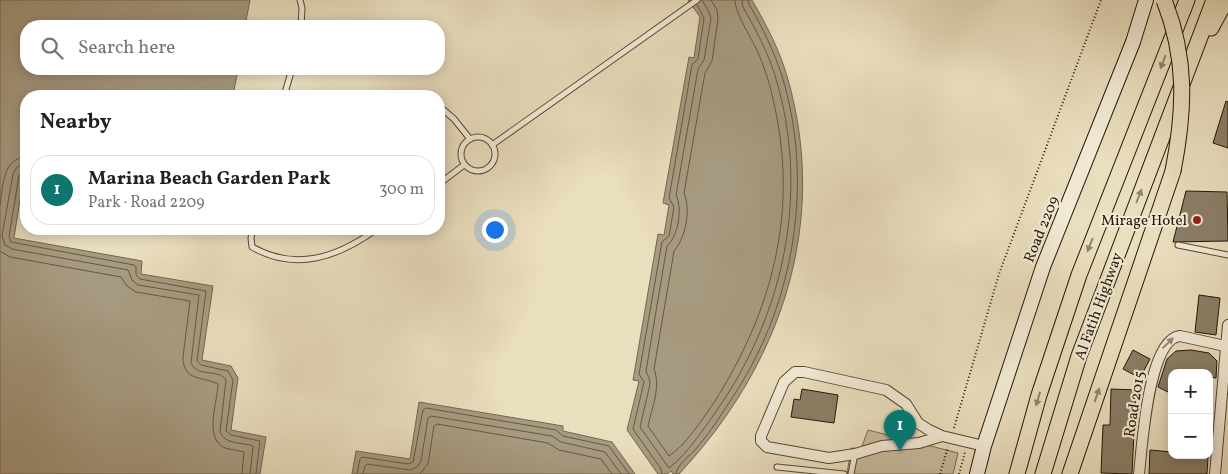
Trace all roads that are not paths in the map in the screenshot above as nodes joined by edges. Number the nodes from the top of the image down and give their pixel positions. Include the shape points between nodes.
1 (300, 0) edge
2 (697, 0) edge
3 (1146, 0) edge
4 (1164, 0) edge
5 (1214, 0) edge
6 (1226, 0) edge
7 (1185, 3) edge
8 (301, 20) edge
9 (1199, 38) junction
10 (290, 75) edge
11 (286, 90) edge
12 (445, 111) edge
13 (470, 139) junction
14 (492, 145) junction
15 (464, 165) junction
16 (445, 179) edge
17 (252, 235) edge
18 (367, 235) edge
19 (1178, 245) dead end
20 (1228, 255) edge
21 (1228, 326) edge
22 (1225, 346) junction
23 (1224, 422) edge
24 (947, 437) junction
25 (984, 446) junction
26 (855, 454) junction
27 (777, 467) dead end
28 (836, 474) edge
29 (844, 474) edge
30 (851, 474) edge
31 (977, 474) edge
32 (1017, 474) edge
33 (1043, 474) edge
34 (1070, 474) edge
35 (1139, 474) edge
36 (1215, 474) edge

1 - 8 lane
2 - 14 lane
3 - 25 street, Road 2209 via 1133,42 1043,267
34 -> 4 main road, bridge via 1173,171 1183,88 1179,46
5 - 9 main road, Al Fatih Highway
6 - 9 main road via 1213,26
7 -> 32 main road, Al Fatih Highway via 1070,299
33 -> 9 main road, Al Fatih Highway via 1079,356
10 - 11 lane
12 - 13 lane
13 - 14 lane via 480,137
13 - 15 lane via 460,152
14 - 15 lane via 494,158 488,167 478,171
15 - 16 lane
17 - 18 lane via 252,247 275,257 315,259 339,252
19 - 20 lane
21 - 22 street
22 - 23 street
35 -> 22 street, Road 2015 via 1151,383 1162,349 1172,338 1180,336
23 - 36 street
24 - 25 street
24 - 26 street via 882,446
24 - 26 street via 918,423 906,404 886,390 794,372 784,382 761,441 767,447 829,458
25 - 31 street, Road 2209
26 - 30 lane
27 - 28 lane
28 - 29 lane

